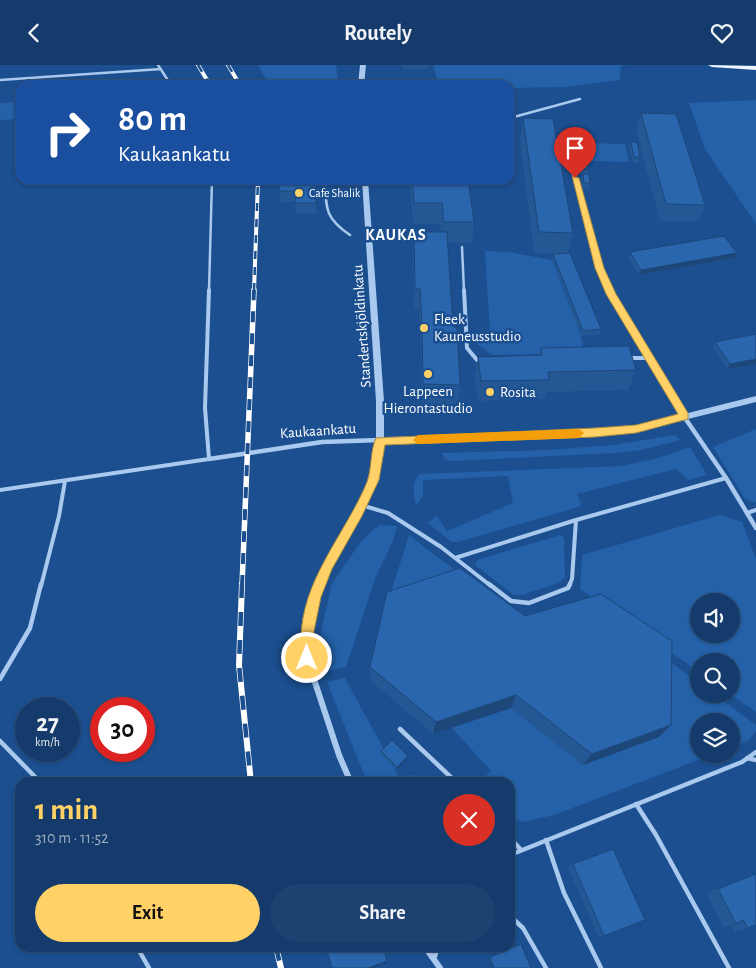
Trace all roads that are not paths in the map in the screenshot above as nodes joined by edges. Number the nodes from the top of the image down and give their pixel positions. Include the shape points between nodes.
1 (158, 65) edge
2 (363, 65) edge
3 (712, 65) edge
4 (756, 68) edge
5 (161, 69) junction
6 (0, 80) edge
7 (167, 80) edge
8 (362, 80) edge
9 (580, 99) dead end
10 (515, 117) edge
11 (565, 142) dead end
12 (212, 185) edge
13 (325, 185) edge
14 (365, 185) edge
15 (350, 235) dead end
16 (462, 247) dead end
17 (620, 358) edge
18 (648, 358) junction
19 (487, 360) edge
20 (756, 399) edge
21 (684, 416) junction
22 (380, 441) junction
23 (208, 459) junction
24 (726, 478) junction
25 (65, 481) junction
26 (0, 490) edge
27 (361, 505) junction
28 (756, 510) edge
29 (747, 513) junction
30 (576, 520) junction
31 (756, 528) edge
32 (456, 558) junction
33 (0, 679) edge
34 (400, 729) dead end
35 (0, 741) edge
36 (756, 752) edge
37 (747, 758) junction
38 (756, 761) edge
39 (35, 777) edge
40 (348, 777) edge
41 (451, 777) edge
42 (636, 804) junction
43 (546, 840) junction
44 (515, 844) edge
45 (521, 850) junction
46 (515, 853) edge
47 (515, 920) edge
48 (141, 952) edge
49 (429, 952) edge
50 (436, 952) edge
51 (434, 959) junction
52 (149, 968) edge
53 (440, 968) edge
54 (546, 968) edge
55 (601, 968) edge
56 (729, 968) edge

1 - 5 lane
2 - 8 street
3 - 4 main road
5 - 6 lane
5 - 7 lane
9 - 10 lane
11 - 18 street via 599,268
12 - 23 lane via 205,408
13 - 15 lane via 327,213 332,224
14 - 22 street, Standertskjöldinkatu
16 - 19 lane via 467,348 478,360
17 - 18 lane
18 - 21 street
20 - 21 street, Kaukaankatu
21 - 22 street, Kaukaankatu via 636,429 595,433
21 - 24 street
22 - 23 street, Kaukaankatu via 322,442
22 - 27 street via 373,480
23 - 25 lane
24 - 29 street
24 - 30 lane
25 - 26 lane
25 - 33 lane via 30,628
27 - 32 lane via 388,513
27 - 40 street via 314,597 307,631 307,658
28 - 29 lane
29 - 31 street
30 - 32 lane
30 - 32 lane via 572,579 568,587 529,603 512,601
34 - 41 lane
35 - 39 lane
36 - 37 lane
37 - 38 lane
37 - 42 lane
42 - 43 lane
42 - 56 lane
43 - 45 lane
43 - 55 lane via 564,893
44 - 45 lane
45 - 46 lane
47 - 54 lane via 523,927
48 - 52 lane
49 - 51 street
50 - 51 lane
51 - 53 street

